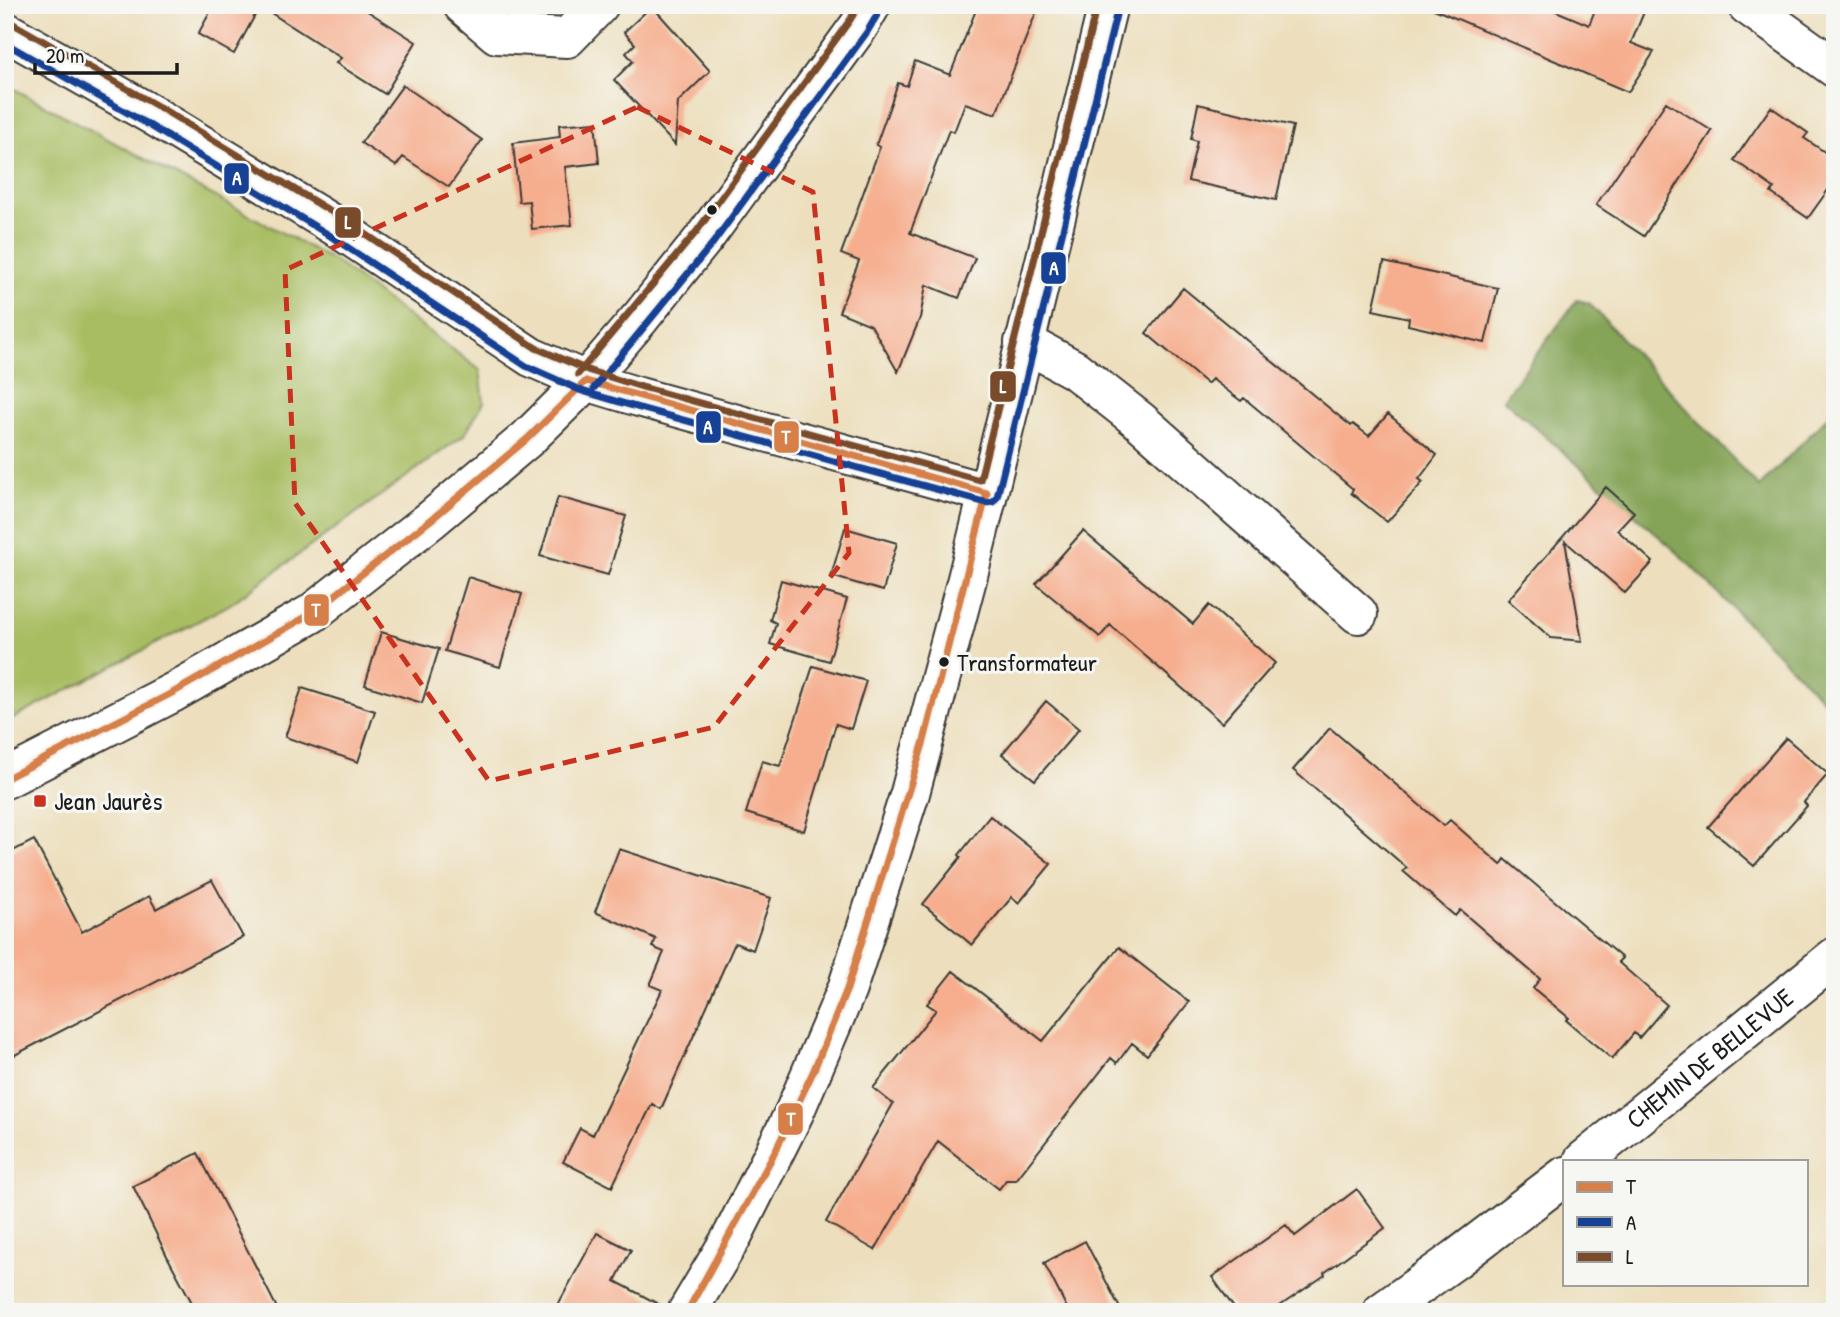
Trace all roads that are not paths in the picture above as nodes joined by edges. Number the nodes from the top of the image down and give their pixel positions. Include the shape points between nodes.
1 (15, 5) edge
2 (463, 5) edge
3 (599, 5) edge
4 (872, 5) edge
5 (1108, 5) edge
6 (1747, 5) edge
7 (5, 22) edge
8 (5, 31) edge
9 (1835, 68) edge
10 (1024, 342) junction
11 (586, 381) junction
12 (987, 493) junction
13 (1358, 614) dead end
14 (5, 779) edge
15 (1835, 957) edge
16 (1584, 1160) edge
17 (1563, 1178) edge
18 (687, 1312) edge
19 (1382, 1312) edge

1 - 7 street
2 - 3 street via 497,34 567,38
4 - 11 street via 705,237
5 - 10 street
6 - 9 street
8 - 11 street via 335,226 531,357
10 - 12 street
10 - 13 street via 1075,370 1140,421
11 - 12 street
11 - 14 street via 527,439 432,520 311,614 174,692
12 - 18 street via 910,793 847,989 794,1113 733,1235
15 - 16 street, CHEMIN DE BELLEVUE
17 - 19 street

